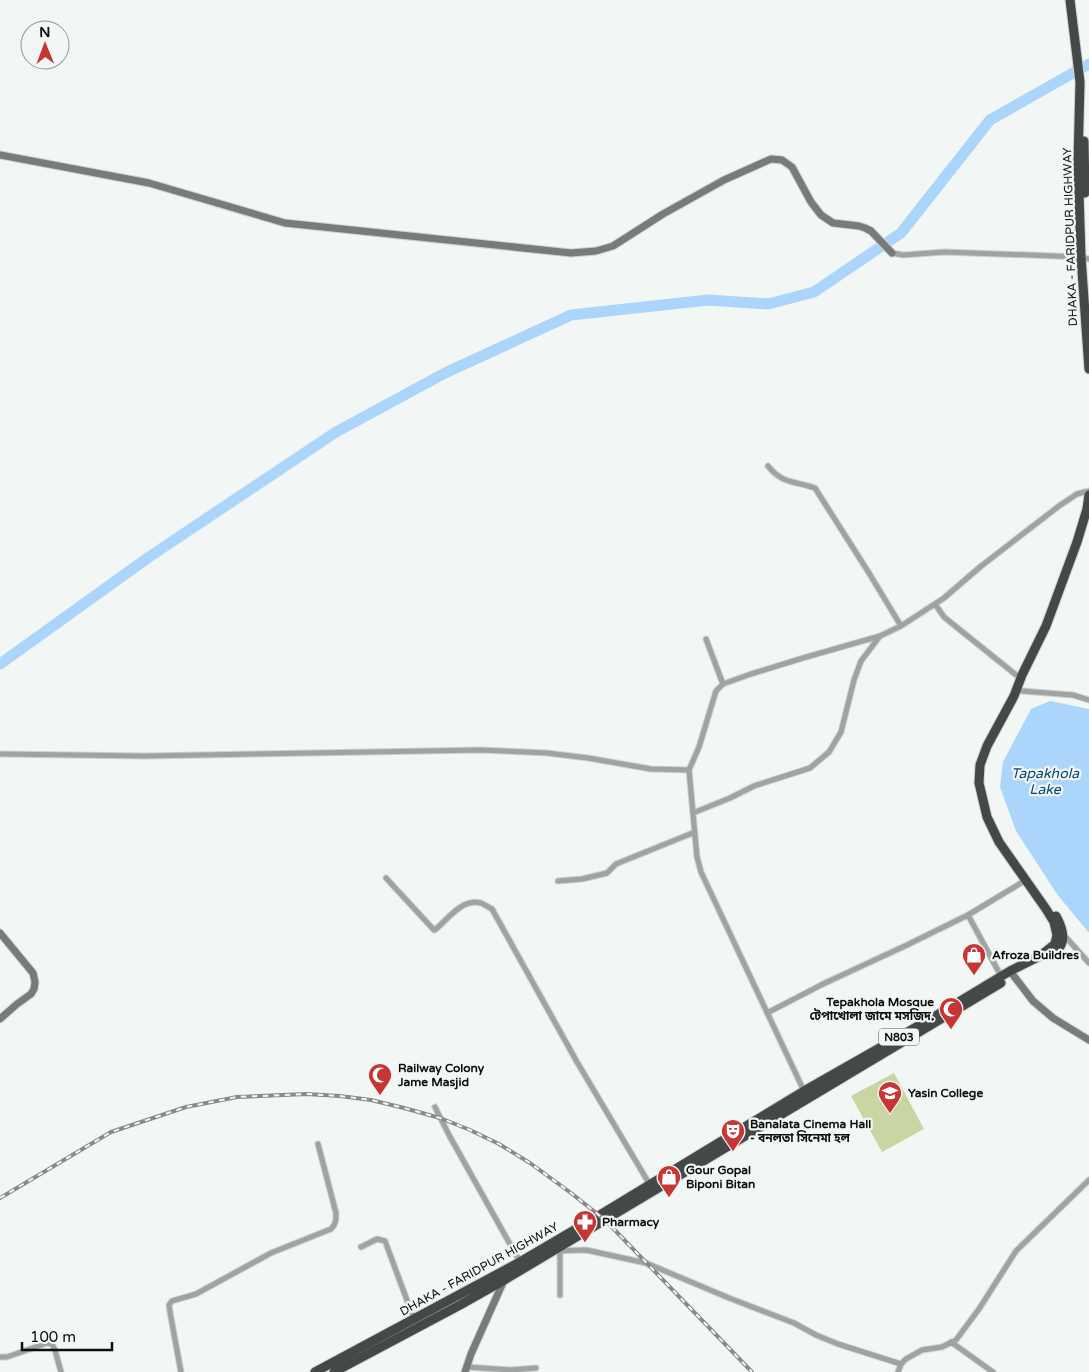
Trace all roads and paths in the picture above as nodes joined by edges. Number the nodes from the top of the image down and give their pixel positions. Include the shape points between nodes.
1 (1070, 0) edge
2 (0, 155) edge
3 (892, 253) joint
4 (1086, 258) edge
5 (1089, 288) edge
6 (1087, 329) edge
7 (1089, 369) edge
8 (768, 466) dead end
9 (1089, 490) edge
10 (1089, 496) edge
11 (1089, 520) edge
12 (1066, 581) junction
13 (935, 604) junction
14 (901, 626) junction
15 (880, 636) junction
16 (706, 639) dead end
17 (1023, 677) junction
18 (723, 684) junction
19 (1022, 691) junction
20 (1089, 700) edge
21 (0, 754) edge
22 (689, 770) junction
23 (693, 813) junction
24 (990, 816) junction
25 (695, 832) junction
26 (386, 878) dead end
27 (1026, 880) junction
28 (558, 881) dead end
29 (968, 916) junction
30 (0, 933) edge
31 (1063, 934) junction
32 (1089, 963) edge
33 (1012, 973) junction
34 (1001, 976) junction
35 (767, 1013) junction
36 (0, 1019) edge
37 (929, 1023) junction
38 (1089, 1040) edge
39 (807, 1094) junction
40 (435, 1107) dead end
41 (751, 1128) junction
42 (318, 1144) dead end
43 (1088, 1181) edge
44 (650, 1185) junction
45 (1089, 1189) edge
46 (361, 1247) dead end
47 (556, 1251) junction
48 (520, 1262) junction
49 (504, 1275) junction
50 (560, 1295) dead end
51 (414, 1319) junction
52 (402, 1331) junction
53 (951, 1342) junction
54 (0, 1357) edge
55 (901, 1364) junction
56 (536, 1368) dead end
57 (466, 1369) edge
58 (62, 1372) edge
59 (181, 1372) edge
60 (315, 1372) edge
61 (334, 1372) edge
62 (898, 1372) edge
63 (993, 1372) edge

1 - 4 highway, DHAKA - FARIDPUR HIGHWAY via 1083,116
2 - 3 street via 149,184 285,223 571,253 613,246 724,180 771,159 782,160 792,167 821,215 833,223 871,231
3 - 4 street
4 - 5 highway, DHAKA - FARIDPUR HIGHWAY
4 - 6 highway, DHAKA - FARIDPUR HIGHWAY
6 - 7 highway, DHAKA - FARIDPUR HIGHWAY
8 - 14 street via 786,481 815,488
9 - 13 street via 1060,506
10 - 12 highway, DHAKA - FARIDPUR HIGHWAY / N803
11 - 12 highway, DHAKA - FARIDPUR HIGHWAY / N803
12 - 17 highway, DHAKA - FARIDPUR HIGHWAY / N803
13 - 14 street
13 - 17 street via 944,617
14 - 15 street
15 - 18 street
15 - 23 street via 861,661 841,732 829,752 810,768 754,786
16 - 18 street
17 - 19 highway, DHAKA - FARIDPUR HIGHWAY / N803
17 - 24 highway, DHAKA - FARIDPUR HIGHWAY / N803 via 980,765 979,783
18 - 22 street via 716,691
19 - 20 street via 1073,695
19 - 24 highway, DHAKA - FARIDPUR HIGHWAY / N803 via 991,748 985,766 984,782
21 - 22 street via 145,756 481,750 547,753 652,769
22 - 23 street
23 - 25 street
24 - 27 highway, DHAKA - FARIDPUR HIGHWAY / N803 via 999,842
24 - 31 highway, DHAKA - FARIDPUR HIGHWAY / N803 via 1051,906
25 - 28 street via 616,864 607,873
25 - 35 street via 701,872
26 - 44 street via 434,930 463,904 481,903 492,909
27 - 29 street
27 - 33 highway, DHAKA - FARIDPUR HIGHWAY / N803 via 1054,922 1057,935 1055,944
29 - 34 street
29 - 35 street
30 - 36 street via 33,973 35,982 31,994
31 - 32 street
31 - 33 highway, DHAKA - FARIDPUR HIGHWAY / N803 via 1059,948 1043,960
33 - 34 highway, DHAKA - FARIDPUR HIGHWAY / N803
33 - 37 highway, DHAKA - FARIDPUR HIGHWAY / N803
33 - 38 street via 1033,1001 1053,1018
34 - 37 highway, DHAKA - FARIDPUR HIGHWAY / N803
35 - 39 street
37 - 39 highway, DHAKA - FARIDPUR HIGHWAY / N803
39 - 41 highway, DHAKA - FARIDPUR HIGHWAY / N803
40 - 48 street
41 - 44 highway, DHAKA - FARIDPUR HIGHWAY / N803
41 - 47 highway, DHAKA - FARIDPUR HIGHWAY / N803
42 - 59 street via 336,1213 334,1225 271,1252 196,1294 172,1301 169,1305
43 - 45 street
43 - 53 street via 1016,1250 979,1309 956,1340
44 - 48 highway, DHAKA - FARIDPUR HIGHWAY / N803
46 - 51 street via 377,1239 385,1241
47 - 49 highway, DHAKA - FARIDPUR HIGHWAY / N803
47 - 50 street
47 - 55 street via 586,1250 646,1262 838,1344
48 - 49 highway, DHAKA - FARIDPUR HIGHWAY / N803
49 - 51 highway, DHAKA - FARIDPUR HIGHWAY / N803
49 - 52 highway, DHAKA - FARIDPUR HIGHWAY / N803 via 460,1305
49 - 57 street
51 - 52 highway, DHAKA - FARIDPUR HIGHWAY / N803
52 - 60 highway, DHAKA - FARIDPUR HIGHWAY / N803
52 - 61 highway, DHAKA - FARIDPUR HIGHWAY / N803
53 - 55 street via 922,1350
53 - 63 street
54 - 58 street via 52,1344
55 - 62 street
56 - 57 street

